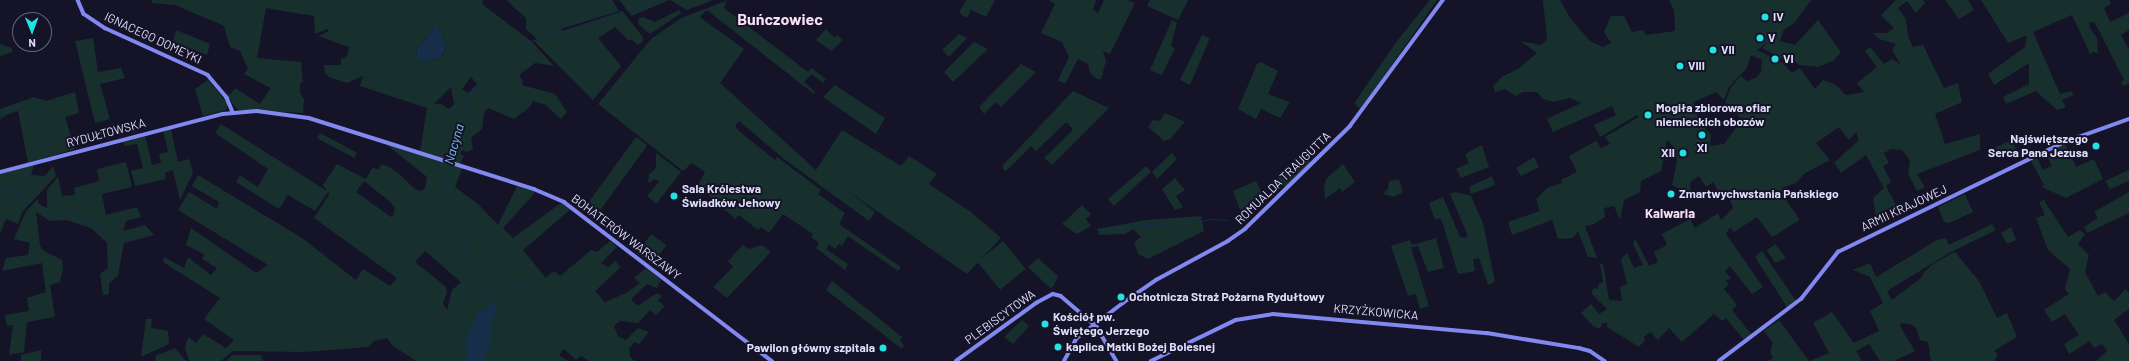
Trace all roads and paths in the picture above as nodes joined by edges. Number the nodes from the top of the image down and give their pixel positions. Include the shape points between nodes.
1 (78, 0) edge
2 (1443, 0) edge
3 (233, 112) junction
4 (218, 115) joint
5 (2129, 119) edge
6 (0, 172) edge
7 (1094, 325) junction
8 (772, 361) edge
9 (956, 361) edge
10 (1064, 361) edge
11 (1116, 361) edge
12 (1151, 361) edge
13 (1604, 361) edge
14 (1719, 361) edge

1 - 3 street, IGNACEGO DOMEYKI via 84,13 94,21 201,70 223,92
2 - 7 street, ROMUALDA TRAUGUTTA via 1350,126 1245,229 1223,244 1156,280
3 - 4 street, BOHATERÓW WARSZAWY
3 - 8 street, BOHATERÓW WARSZAWY via 257,111 309,118 549,195 575,209
4 - 6 street, RYDUŁTOWSKA
5 - 14 street, ARMII KRAJOWEJ via 2065,142 1838,252 1801,299
7 - 9 street, PLEBISCYTOWA via 1061,296 1049,295
7 - 10 street, ROMUALDA TRAUGUTTA via 1075,340
7 - 11 street, PLEBISCYTOWA
12 - 13 street, KRZYŻKOWICKA via 1236,320 1273,314 1487,333 1579,348 1590,351

